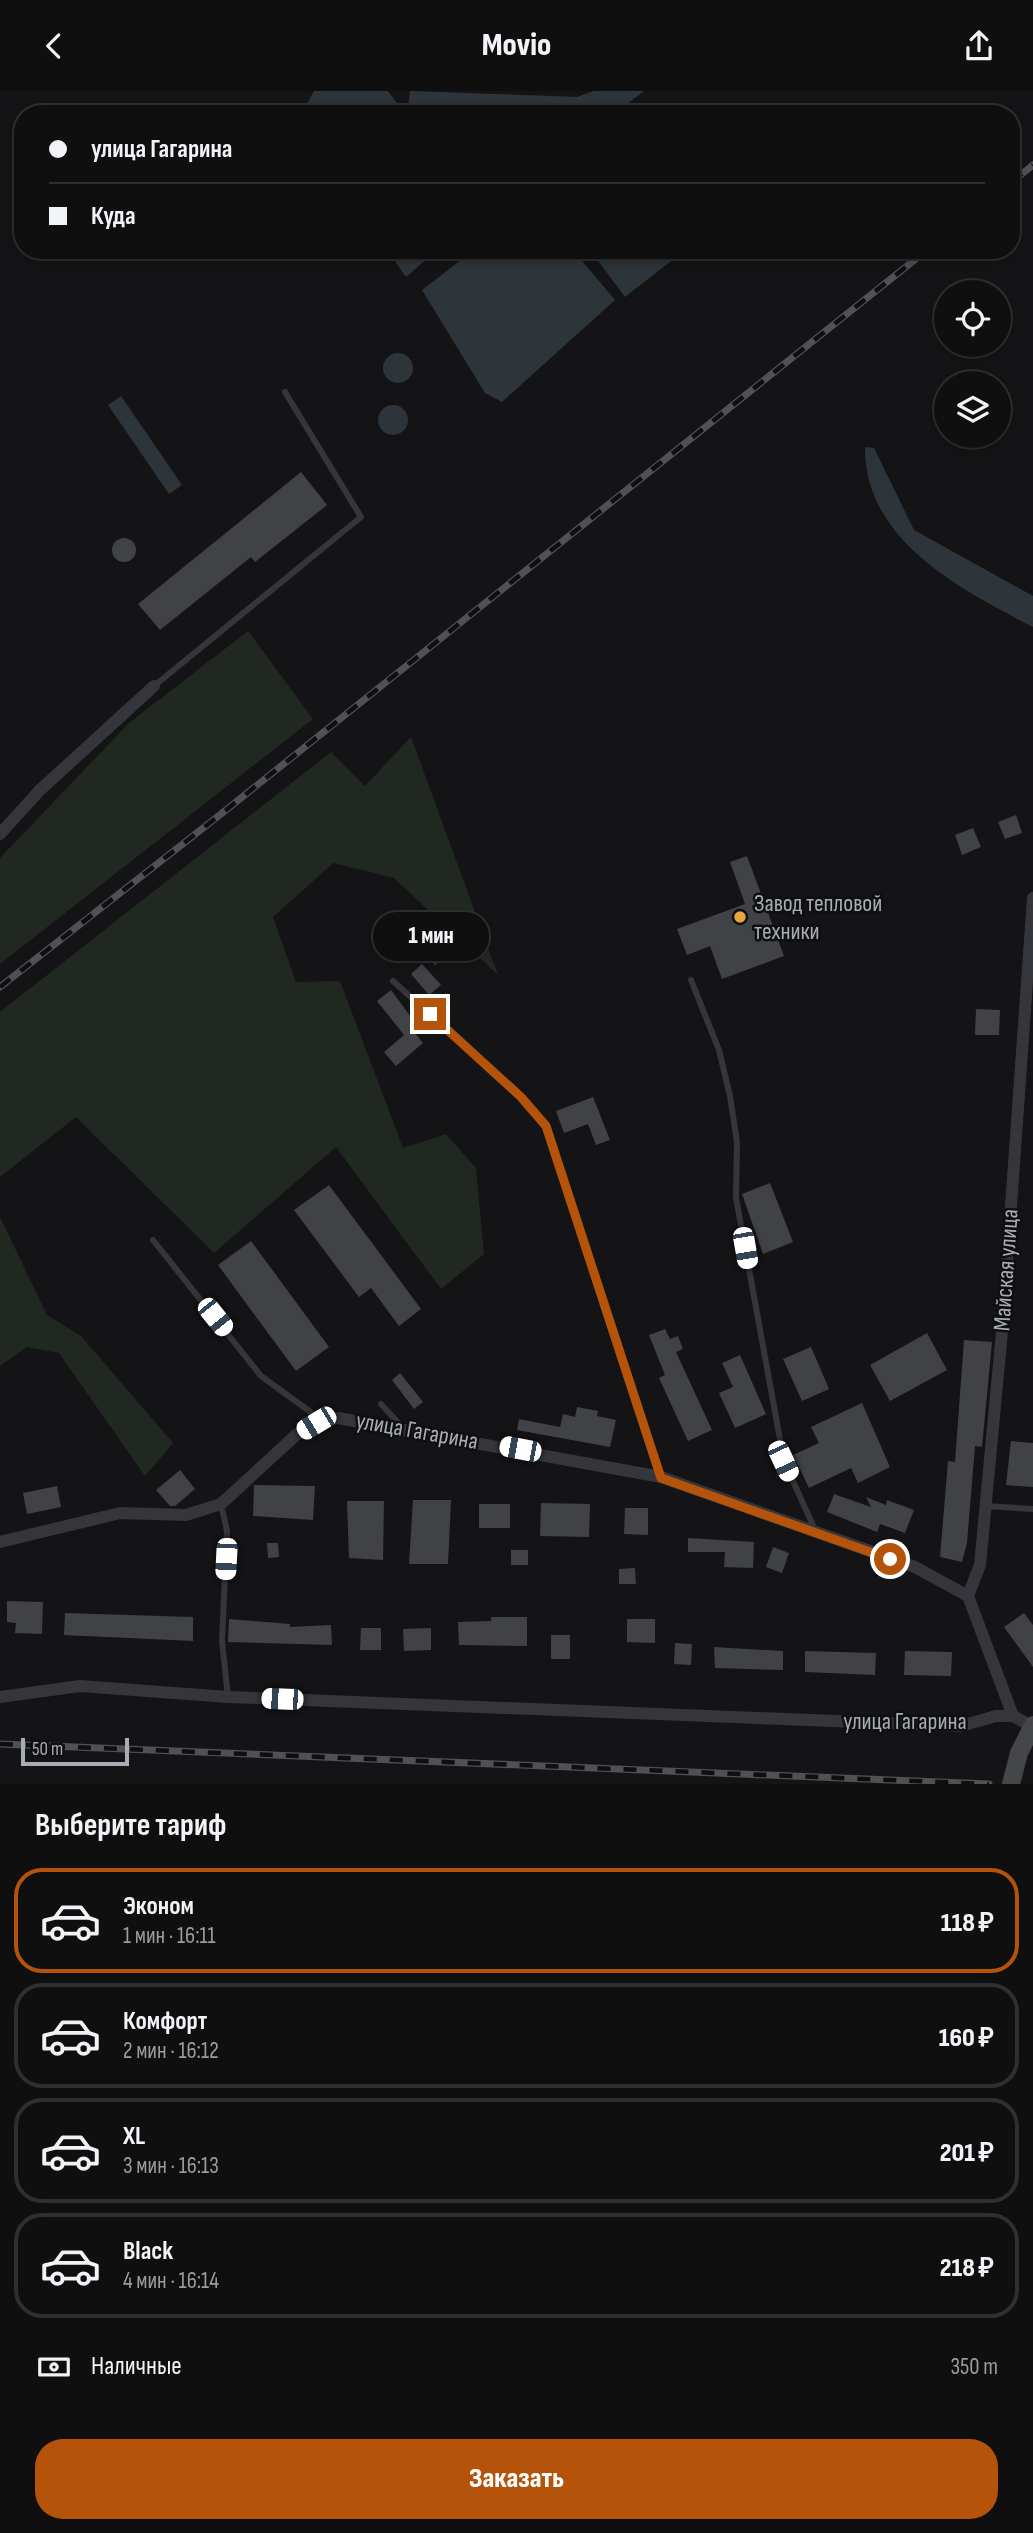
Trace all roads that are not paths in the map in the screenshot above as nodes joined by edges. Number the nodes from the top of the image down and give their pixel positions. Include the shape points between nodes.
1 (285, 391) dead end
2 (154, 686) joint
3 (0, 834) edge
4 (1033, 898) edge
5 (691, 980) dead end
6 (393, 981) dead end
7 (153, 1240) dead end
8 (381, 1404) dead end
9 (323, 1421) junction
10 (404, 1429) junction
11 (661, 1478) junction
12 (221, 1504) junction
13 (985, 1506) junction
14 (1033, 1509) edge
15 (817, 1535) junction
16 (0, 1542) edge
17 (968, 1596) junction
18 (0, 1697) edge
19 (228, 1697) junction
20 (1013, 1716) junction
21 (1032, 1726) edge
22 (1011, 1784) edge

1 - 2 lane via 361,517
2 - 3 street via 40,790
4 - 13 street, Майская улица
5 - 15 lane via 719,1050 730,1096 737,1142 736,1198 783,1461
6 - 11 lane via 521,1097 546,1126
7 - 9 lane via 261,1375
8 - 10 lane
9 - 10 street, улица Гагарина via 338,1418
9 - 12 street, улица Гагарина via 296,1435
10 - 11 street, улица Гагарина
11 - 15 street, улица Гагарина
12 - 16 street, улица Гагарина via 186,1515 120,1513
12 - 19 lane via 227,1531 222,1641
13 - 14 lane
13 - 17 street, Майская улица via 980,1565
15 - 17 street, улица Гагарина via 915,1567
17 - 20 street
18 - 19 street, улица Гагарина via 80,1686
19 - 20 street, улица Гагарина via 961,1725
20 - 21 street
21 - 22 main road

